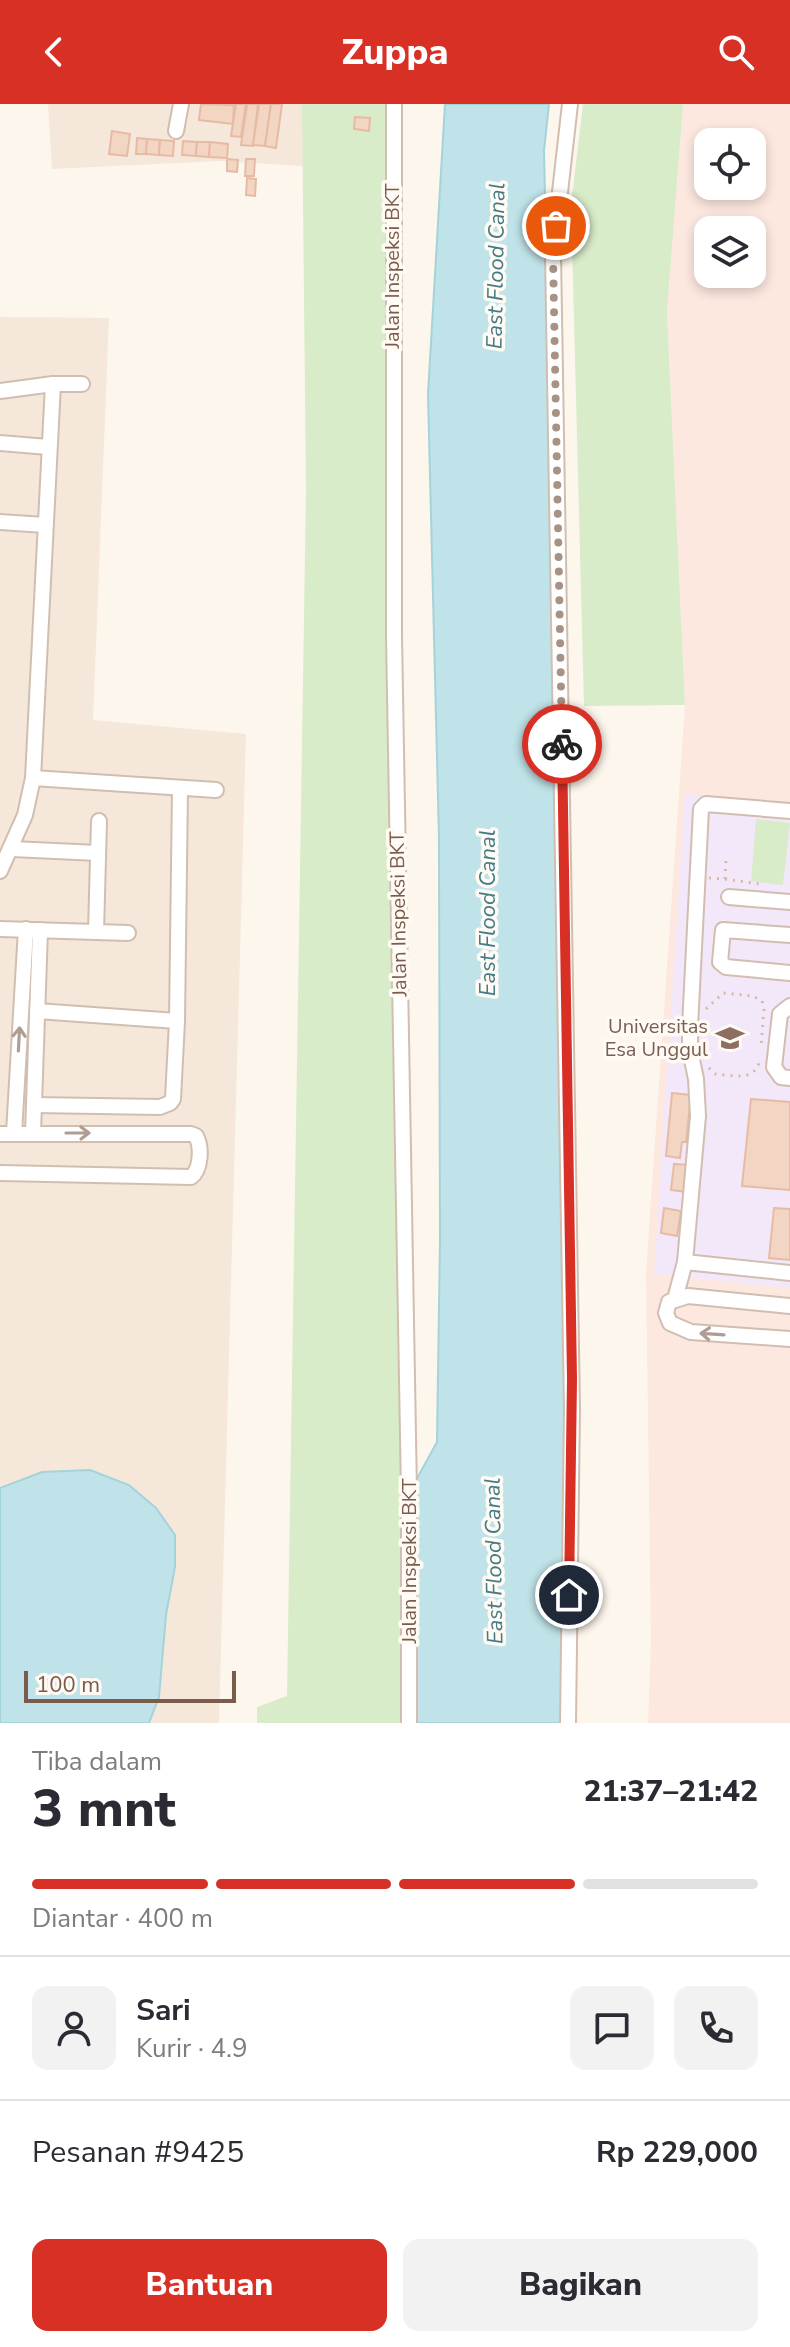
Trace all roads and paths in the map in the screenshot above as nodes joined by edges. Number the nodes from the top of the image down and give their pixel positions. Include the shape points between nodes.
1 (181, 104) edge
2 (394, 104) edge
3 (570, 104) edge
4 (176, 131) dead end
5 (53, 384) junction
6 (82, 384) dead end
7 (0, 391) edge
8 (0, 443) edge
9 (48, 447) junction
10 (0, 522) edge
11 (45, 525) junction
12 (33, 778) junction
13 (180, 789) junction
14 (216, 790) dead end
15 (790, 811) edge
16 (99, 821) dead end
17 (12, 849) junction
18 (98, 853) junction
19 (726, 859) dead end
20 (0, 871) edge
21 (705, 878) dead end
22 (725, 879) junction
23 (762, 884) dead end
24 (729, 897) dead end
25 (790, 902) edge
26 (0, 929) edge
27 (33, 930) junction
28 (96, 932) junction
29 (128, 933) dead end
30 (790, 935) edge
31 (790, 973) edge
32 (790, 1006) edge
33 (706, 1009) dead end
34 (37, 1011) junction
35 (177, 1021) junction
36 (707, 1063) dead end
37 (790, 1078) edge
38 (34, 1099) junction
39 (16, 1100) junction
40 (0, 1106) edge
41 (33, 1133) junction
42 (7, 1134) edge
43 (0, 1173) edge
44 (685, 1262) junction
45 (790, 1273) edge
46 (675, 1299) junction
47 (790, 1306) edge
48 (790, 1339) edge
49 (409, 1723) edge
50 (568, 1723) edge

1 - 4 street
2 - 49 street, Jalan Inspeksi BKT via 394,636
3 - 50 street via 553,254 572,1378
5 - 6 street
5 - 7 street
5 - 9 street
8 - 9 street
9 - 11 street
10 - 11 street
11 - 12 street
12 - 13 street
12 - 17 street
13 - 14 street
13 - 35 street
15 - 44 street via 706,804 701,809 690,1039 698,1116
16 - 18 street
17 - 18 street
17 - 20 street
18 - 28 street
19 - 22 path
21 - 22 path
22 - 23 path
24 - 25 street
26 - 27 street
27 - 28 street
27 - 34 street
39 -> 27 street
28 - 29 street
30 - 31 street via 723,930 720,962 726,967
32 - 37 street via 780,1014 774,1067 781,1077
33 - 36 path via 723,993 753,996 764,1008 759,1068 754,1073 715,1074
34 - 35 street
34 - 38 street
35 - 38 street via 170,1103 160,1107
38 - 39 street
38 - 41 street
39 - 40 street
39 - 42 street
41 - 42 street
41 -> 43 street via 194,1134 199,1141 198,1169 186,1178
44 - 45 street
44 - 46 street
46 - 47 street
48 -> 46 street via 681,1330 666,1313

